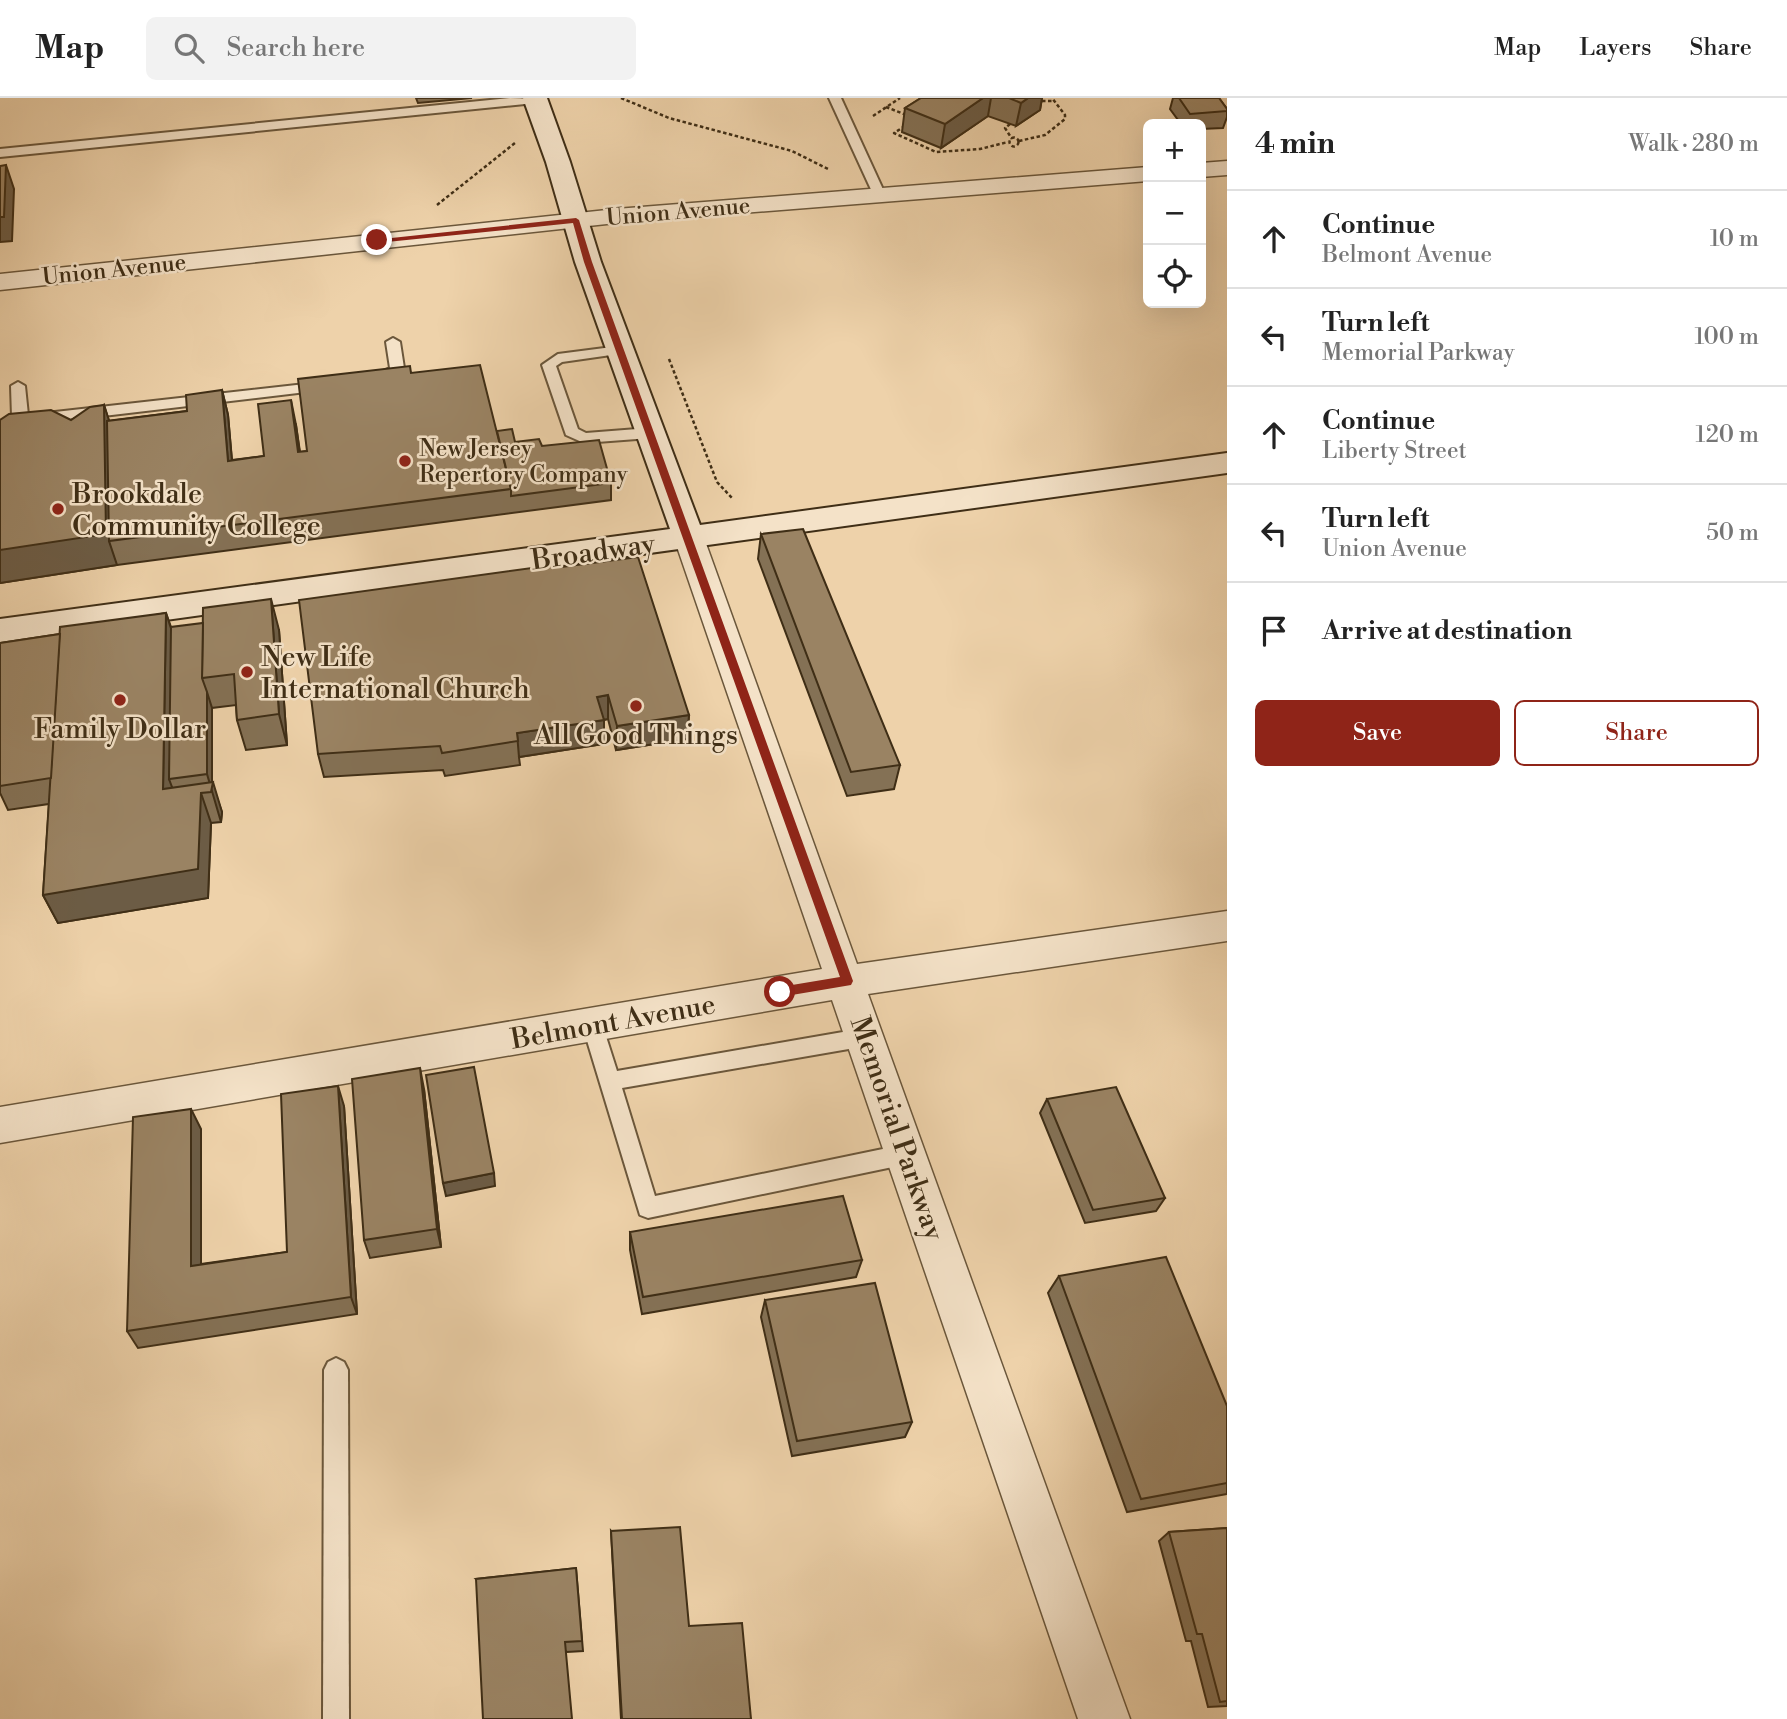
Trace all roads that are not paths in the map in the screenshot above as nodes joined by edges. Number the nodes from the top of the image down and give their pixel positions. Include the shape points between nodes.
1 (535, 98) edge
2 (835, 98) edge
3 (0, 153) edge
4 (1227, 168) edge
5 (1206, 170) edge
6 (1143, 174) edge
7 (880, 196) junction
8 (576, 220) junction
9 (0, 282) edge
10 (393, 342) dead end
11 (620, 350) junction
12 (358, 382) edge
13 (332, 385) edge
14 (18, 386) dead end
15 (650, 433) junction
16 (1227, 463) edge
17 (689, 538) junction
18 (0, 631) edge
19 (1227, 926) edge
20 (847, 981) junction
21 (592, 1024) junction
22 (866, 1037) junction
23 (609, 1081) junction
24 (0, 1125) edge
25 (907, 1154) junction
26 (336, 1370) dead end
27 (336, 1719) edge
28 (1104, 1719) edge

1 - 3 lane
1 - 8 street
2 - 7 lane
4 - 5 street
6 - 7 street, Union Avenue
7 - 8 street, Union Avenue
8 - 9 street, Union Avenue
8 - 11 street
10 - 12 lane via 398,361 393,374
11 - 15 street
11 - 15 lane via 558,358 549,365 571,432 584,438
13 - 14 lane via 27,420 19,417
15 - 17 street
16 - 17 street, Broadway
17 - 18 street, Broadway
17 - 20 street, Memorial Parkway
19 - 20 street, Belmont Avenue
20 - 21 street, Belmont Avenue
20 - 22 street, Memorial Parkway
21 - 23 lane
21 - 24 street, Belmont Avenue
22 - 23 lane
22 - 25 street, Memorial Parkway
23 - 25 lane via 648,1208
25 - 28 street, Memorial Parkway
26 - 27 lane

